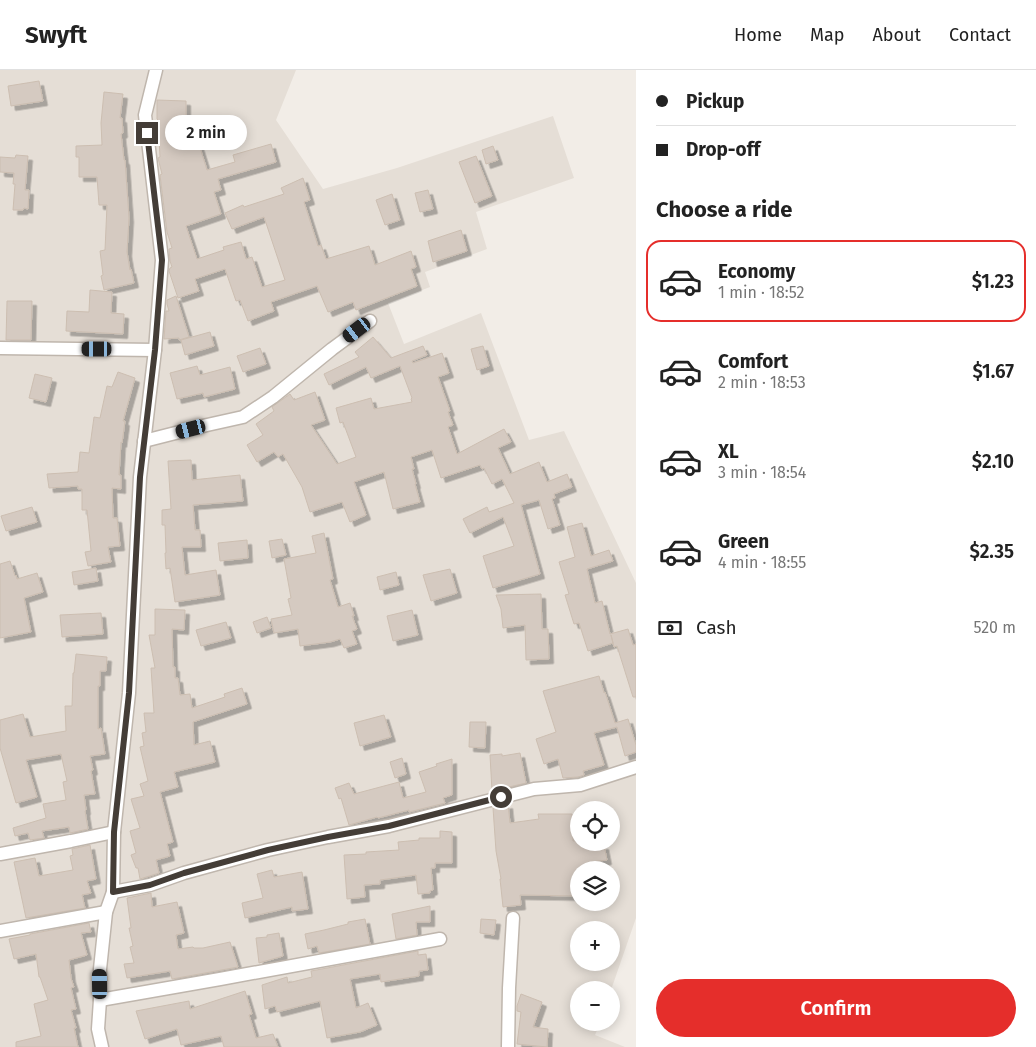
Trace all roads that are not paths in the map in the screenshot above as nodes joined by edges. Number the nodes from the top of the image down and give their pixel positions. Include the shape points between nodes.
1 (156, 70) edge
2 (370, 321) dead end
3 (0, 348) edge
4 (155, 350) junction
5 (144, 441) junction
6 (636, 767) edge
7 (114, 832) junction
8 (0, 854) edge
9 (113, 892) junction
10 (106, 912) junction
11 (513, 918) dead end
12 (0, 931) edge
13 (440, 939) dead end
14 (100, 1000) junction
15 (102, 1047) edge
16 (508, 1047) edge

1 - 4 street via 144,115 162,260
2 - 5 street via 243,417
3 - 4 street
4 - 5 street
5 - 7 street via 129,693
6 - 9 street via 580,785 534,789 389,826 268,850 150,885
7 - 8 street
7 - 9 street
9 - 10 street
10 - 12 street
10 - 14 street
11 - 16 street
13 - 14 street
14 - 15 street via 98,1029

